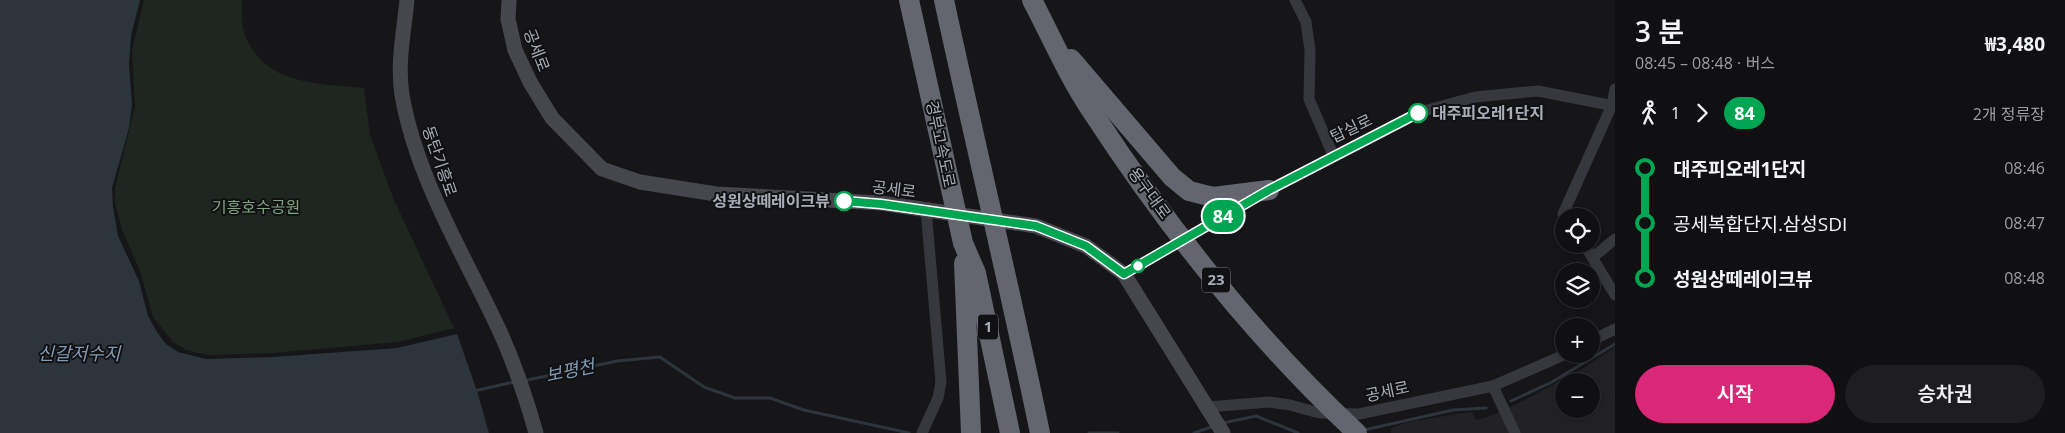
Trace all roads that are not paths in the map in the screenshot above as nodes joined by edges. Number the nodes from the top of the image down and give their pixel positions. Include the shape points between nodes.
1 (407, 0) edge
2 (509, 0) edge
3 (909, 0) edge
4 (944, 0) edge
5 (1032, 0) edge
6 (1295, 0) edge
7 (1050, 34) junction
8 (1615, 89) edge
9 (1614, 106) edge
10 (1333, 155) junction
11 (1269, 190) junction
12 (1567, 208) edge
13 (926, 210) junction
14 (962, 236) junction
15 (1615, 239) edge
16 (1590, 253) edge
17 (1593, 257) junction
18 (1124, 274) junction
19 (1615, 295) edge
20 (1615, 329) edge
21 (1600, 336) edge
22 (1555, 359) edge
23 (1493, 386) junction
24 (527, 398) junction
25 (1209, 410) junction
26 (971, 431) edge
27 (1222, 432) edge
28 (526, 433) edge
29 (536, 433) edge
30 (545, 433) edge
31 (922, 433) edge
32 (1010, 433) edge
33 (1040, 433) edge
34 (1357, 433) edge
35 (1515, 433) edge

1 - 24 street, 동탄기흥로 via 400,55 402,93 410,131 436,204 495,321
2 - 13 street, 공세로 via 508,19 515,50 530,82 552,118 602,169 640,182 716,194 881,204
3 - 14 highway, 경부고속도로 / 1
4 - 33 highway, 경부고속도로 / 1
5 - 7 highway, 용구대로 / 23
6 - 10 street via 1306,22 1310,50 1308,99
7 - 11 highway via 1172,177 1189,191 1213,196
7 - 34 highway, 용구대로 / 23 via 1092,113 1158,206 1272,347
8 - 9 street
9 - 10 street, 탑실로 via 1538,91 1474,97 1420,112
9 - 12 street
10 - 11 street, 탑실로
11 - 18 street, 탑실로
13 - 18 street, 공세로 via 1036,226 1086,246
13 - 31 street via 941,382 938,398
14 - 26 highway
14 - 32 highway, 경부고속도로 / 1 via 976,273
15 - 17 street
16 - 17 street
17 - 19 street
18 - 25 street, 공세로
20 - 21 street
22 - 23 street, 공세로
23 - 25 street, 공세로 via 1359,414 1319,414 1269,402
23 - 35 street
24 - 28 street
24 - 29 street
24 - 30 street
25 - 27 street

